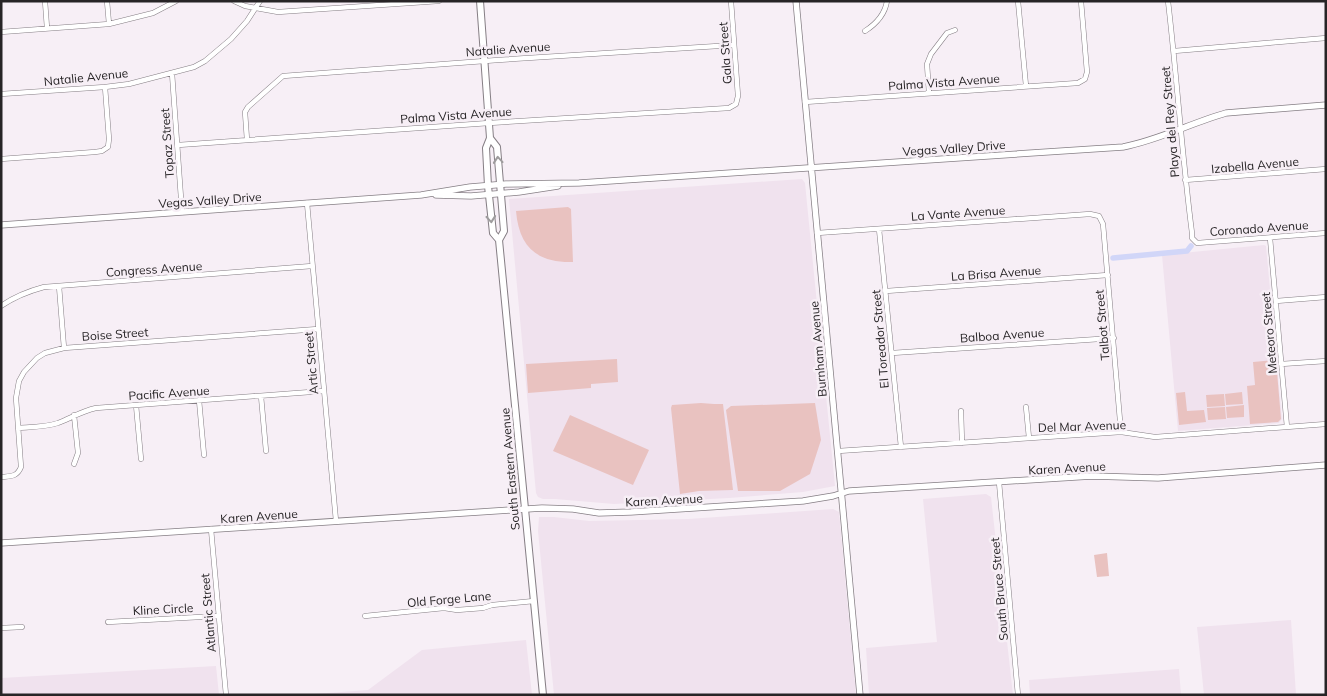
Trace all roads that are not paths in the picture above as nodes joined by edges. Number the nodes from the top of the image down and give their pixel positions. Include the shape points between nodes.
1 (45, 1) edge
2 (107, 1) edge
3 (176, 1) edge
4 (234, 1) edge
5 (260, 1) edge
6 (439, 1) edge
7 (480, 1) edge
8 (731, 1) edge
9 (796, 1) edge
10 (887, 1) edge
11 (1018, 1) edge
12 (1081, 1) edge
13 (1168, 1) edge
14 (255, 8) junction
15 (109, 24) junction
16 (47, 28) junction
17 (955, 30) dead end
18 (865, 31) dead end
19 (1, 32) edge
20 (1326, 38) edge
21 (734, 45) junction
22 (1174, 51) junction
23 (484, 61) junction
24 (172, 73) junction
25 (1026, 86) junction
26 (105, 87) junction
27 (929, 93) junction
28 (1, 94) edge
29 (804, 102) junction
30 (736, 104) joint
31 (1326, 105) edge
32 (489, 123) junction
33 (1181, 129) junction
34 (490, 138) junction
35 (247, 140) junction
36 (178, 146) junction
37 (1, 159) edge
38 (811, 168) junction
39 (1326, 169) edge
40 (1185, 180) junction
41 (578, 183) junction
42 (500, 185) junction
43 (488, 186) junction
44 (500, 194) junction
45 (421, 195) junction
46 (489, 195) junction
47 (307, 203) junction
48 (182, 212) junction
49 (1099, 216) joint
50 (1, 225) edge
51 (879, 228) junction
52 (817, 233) junction
53 (1326, 233) edge
54 (1270, 238) junction
55 (499, 240) junction
56 (1194, 240) joint
57 (312, 266) junction
58 (1108, 275) junction
59 (59, 286) junction
60 (886, 291) junction
61 (1326, 297) edge
62 (1276, 301) junction
63 (1, 306) edge
64 (318, 329) junction
65 (1114, 338) junction
66 (64, 348) junction
67 (892, 353) junction
68 (1326, 360) edge
69 (1282, 364) junction
70 (324, 391) junction
71 (261, 396) junction
72 (199, 400) junction
73 (136, 405) junction
74 (1026, 407) dead end
75 (961, 411) dead end
76 (74, 415) junction
77 (1326, 424) edge
78 (1287, 427) junction
79 (18, 428) junction
80 (1121, 432) junction
81 (1029, 438) junction
82 (962, 443) junction
83 (901, 447) junction
84 (266, 451) dead end
85 (838, 451) junction
86 (204, 455) dead end
87 (141, 459) dead end
88 (74, 464) dead end
89 (1326, 465) edge
90 (1, 477) edge
91 (999, 482) junction
92 (840, 494) junction
93 (525, 509) junction
94 (336, 521) junction
95 (211, 529) junction
96 (1, 543) edge
97 (534, 601) junction
98 (218, 616) junction
99 (365, 616) dead end
100 (108, 622) dead end
101 (22, 627) dead end
102 (1, 628) edge
103 (226, 695) edge
104 (542, 695) edge
105 (860, 695) edge
106 (1018, 695) edge

1 - 16 street
2 - 15 street
3 - 15 street via 153,13
4 - 14 street
5 - 14 street, Natalie Avenue
6 - 14 street via 278,12
7 - 23 main road, South Eastern Avenue
8 - 21 street, Gala Street
9 - 29 street, Burnham Avenue
10 - 18 street via 882,14
11 - 25 street
12 - 25 street, Palma Vista Avenue via 1088,72 1085,79 1078,83
13 - 22 street, Playa del Rey Street
14 - 24 street, Natalie Avenue via 231,39 204,61
15 - 16 street
16 - 19 street
17 - 27 street via 947,33 931,54 927,64
20 - 22 street
21 - 23 street, Natalie Avenue
21 - 30 street, Gala Street
22 - 33 street, Playa del Rey Street
23 - 32 main road, South Eastern Avenue
23 - 35 street, Natalie Avenue via 283,76 245,112
24 - 26 street, Natalie Avenue
24 - 36 street, Topaz Street
25 - 27 street, Palma Vista Avenue
26 - 28 street, Natalie Avenue
26 - 37 street via 108,147 96,152
27 - 29 street, Palma Vista Avenue
29 - 38 street, Burnham Avenue
30 - 32 street, Palma Vista Avenue via 729,108
31 - 33 street, Vegas Valley Drive via 1226,113
32 - 34 main road, South Eastern Avenue
32 - 35 street, Palma Vista Avenue
33 - 38 street, Vegas Valley Drive via 1123,147
33 - 40 street, Playa del Rey Street
42 -> 34 main road, South Eastern Avenue via 497,147
34 - 43 main road, South Eastern Avenue via 486,148
35 - 36 street, Palma Vista Avenue
36 - 48 street, Topaz Street
38 - 41 street, Vegas Valley Drive
38 - 52 street, Burnham Avenue
39 - 40 street, Izabella Avenue
40 - 56 street, Playa del Rey Street
41 - 42 street, Vegas Valley Drive
41 - 44 street, Vegas Valley Drive
42 - 43 street, Vegas Valley Drive
42 - 44 main road, South Eastern Avenue
43 - 45 street, Vegas Valley Drive
43 - 46 main road, South Eastern Avenue
44 - 46 street, Vegas Valley Drive
44 - 55 main road, South Eastern Avenue via 504,231
45 - 46 street, Vegas Valley Drive
45 - 47 street, Vegas Valley Drive
46 -> 55 main road, South Eastern Avenue via 493,232
47 - 48 street, Vegas Valley Drive
47 - 57 street, Artic Street
48 - 50 street, Vegas Valley Drive
49 - 51 street, La Vante Avenue
49 - 58 street, Talbot Street via 1103,224
51 - 52 street, La Vante Avenue
51 - 60 street, El Toreador Street
52 - 85 street, Burnham Avenue
53 - 54 street, Coronado Avenue
54 - 56 street, Coronado Avenue via 1197,243
54 - 62 street, Meteoro Street
55 - 93 main road, South Eastern Avenue
57 - 59 street, Congress Avenue
57 - 64 street, Artic Street
58 - 60 street, La Brisa Avenue
58 - 65 street, Talbot Street
59 - 63 street, Congress Avenue via 31,291
59 - 66 street
60 - 67 street, El Toreador Street
61 - 62 street
62 - 69 street, Meteoro Street
64 - 66 street, Boise Street
64 - 70 street, Artic Street
65 - 67 street, Balboa Avenue
65 - 80 street, Talbot Street
66 - 79 street, Boise Street via 45,353 24,372 16,398
67 - 83 street, El Toreador Street
68 - 69 street
69 - 78 street, Meteoro Street
70 - 71 street, Pacific Avenue
70 - 94 street, Artic Street
71 - 72 street, Pacific Avenue
71 - 84 street
72 - 73 street, Pacific Avenue
72 - 86 street
73 - 76 street, Pacific Avenue via 96,408
73 - 87 street
74 - 81 street
75 - 82 street
76 - 79 street, Pacific Avenue via 51,425
76 - 88 street via 78,453
77 - 78 street, Del Mar Avenue
78 - 80 street, Del Mar Avenue via 1155,437
79 - 90 street, Boise Street via 21,467 14,476
80 - 81 street, Del Mar Avenue
81 - 82 street, Del Mar Avenue
82 - 83 street, Del Mar Avenue
83 - 85 street, Del Mar Avenue
85 - 92 street, Burnham Avenue
89 - 91 street, Karen Avenue via 1158,478 1092,476
91 - 92 street, Karen Avenue
91 - 106 street, South Bruce Street
92 - 93 street, Karen Avenue via 803,501 631,512
92 - 105 street, Burnham Avenue
93 - 94 street, Karen Avenue
93 - 97 main road, South Eastern Avenue
94 - 95 street, Karen Avenue
95 - 96 street, Karen Avenue
95 - 98 street, Atlantic Street
97 - 99 street, Old Forge Lane
97 - 104 main road, South Eastern Avenue
98 - 100 street, Kline Circle
98 - 103 street, Atlantic Street
101 - 102 street

